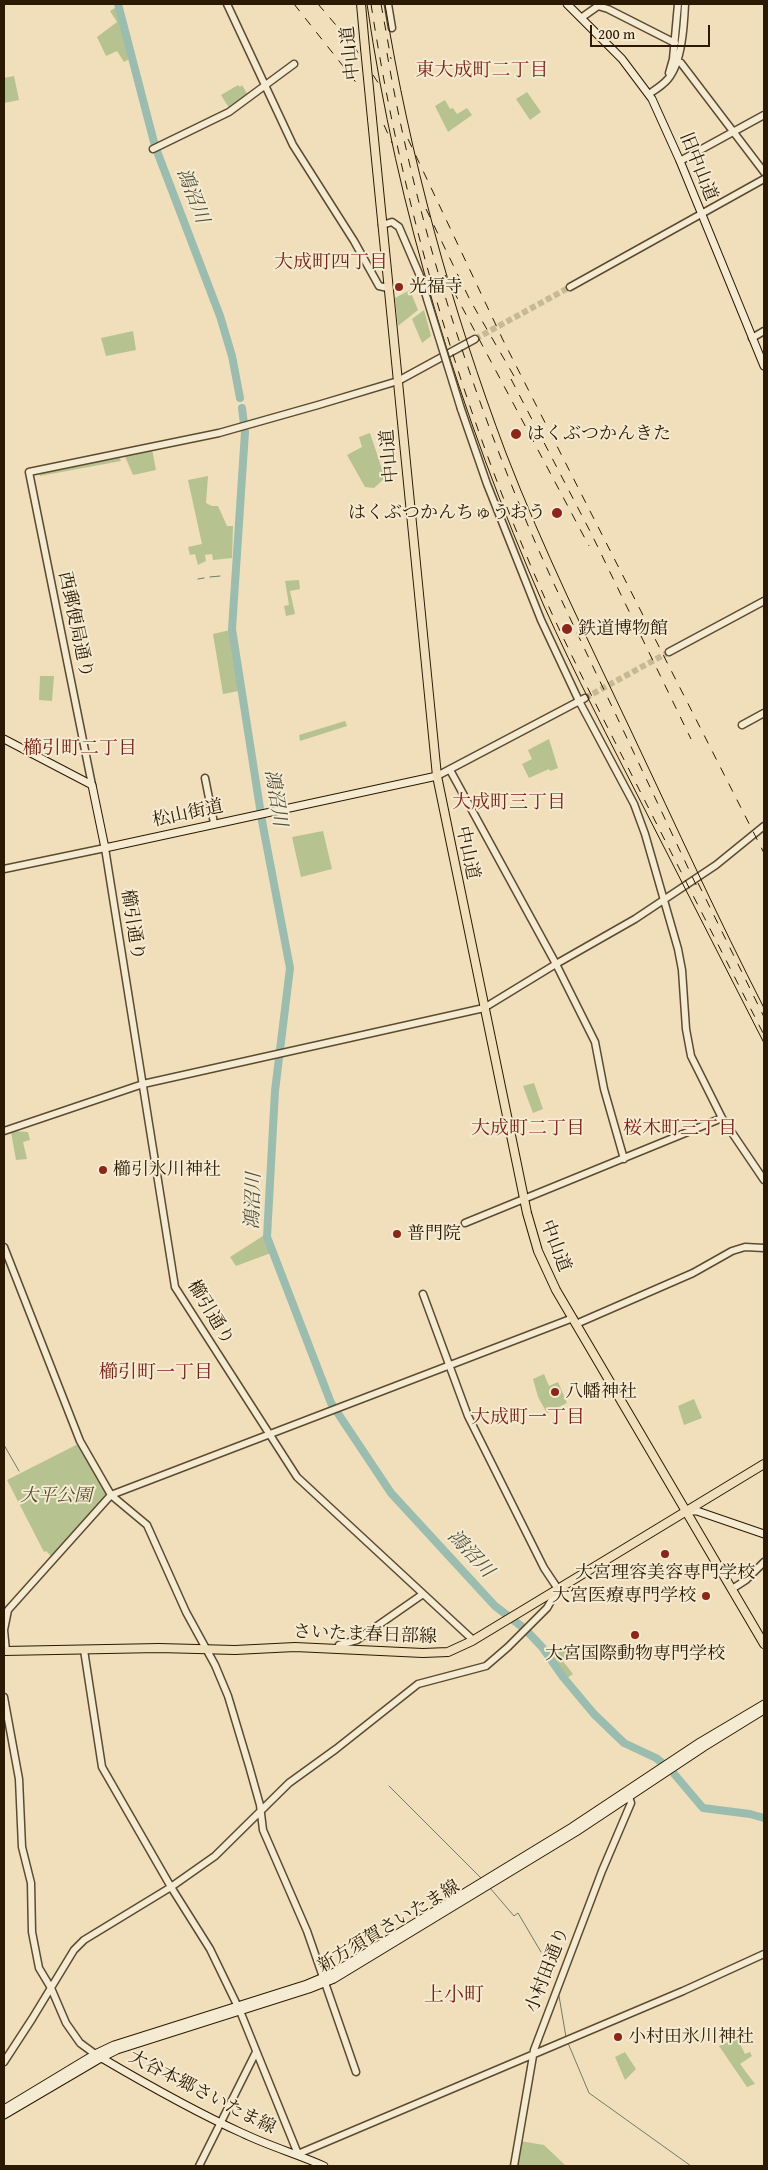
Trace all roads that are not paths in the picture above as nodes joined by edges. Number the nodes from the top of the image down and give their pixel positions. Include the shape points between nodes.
1 (227, 4) edge
2 (361, 4) edge
3 (388, 4) edge
4 (567, 4) edge
5 (678, 4) edge
6 (685, 4) edge
7 (582, 18) junction
8 (392, 28) dead end
9 (675, 43) junction
10 (677, 61) junction
11 (294, 64) dead end
12 (666, 81) junction
13 (265, 86) junction
14 (649, 94) junction
15 (764, 116) edge
16 (733, 132) junction
17 (155, 148) dead end
18 (680, 161) junction
19 (764, 172) edge
20 (764, 179) edge
21 (702, 214) junction
22 (382, 225) junction
23 (570, 287) tunnel mouth
24 (388, 288) junction
25 (764, 331) edge
26 (752, 338) junction
27 (475, 339) tunnel mouth
28 (764, 366) edge
29 (398, 381) junction
30 (764, 601) edge
31 (669, 652) tunnel mouth
32 (582, 699) junction
33 (764, 713) edge
34 (742, 725) dead end
35 (4, 739) edge
36 (450, 770) junction
37 (437, 776) junction
38 (205, 778) dead end
39 (92, 785) junction
40 (214, 824) junction
41 (764, 826) edge
42 (105, 848) junction
43 (4, 869) edge
44 (664, 900) junction
45 (556, 964) junction
46 (484, 1008) junction
47 (142, 1084) junction
48 (722, 1118) junction
49 (4, 1131) edge
50 (624, 1159) junction
51 (764, 1180) edge
52 (524, 1200) junction
53 (465, 1224) dead end
54 (4, 1247) edge
55 (764, 1248) edge
56 (423, 1294) dead end
57 (575, 1321) junction
58 (449, 1366) junction
59 (269, 1435) junction
60 (764, 1464) edge
61 (111, 1495) junction
62 (686, 1511) junction
63 (764, 1534) edge
64 (764, 1562) edge
65 (558, 1589) junction
66 (732, 1589) junction
67 (423, 1594) junction
68 (473, 1640) junction
69 (764, 1644) edge
70 (338, 1648) junction
71 (206, 1649) junction
72 (84, 1650) junction
73 (5, 1651) edge
74 (4, 1697) edge
75 (764, 1704) edge
76 (764, 1710) edge
77 (667, 1768) junction
78 (628, 1794) junction
79 (260, 1811) junction
80 (171, 1887) junction
81 (764, 1954) edge
82 (324, 1981) junction
83 (51, 1988) junction
84 (42, 2003) junction
85 (57, 2003) junction
86 (239, 2009) junction
87 (256, 2052) junction
88 (533, 2054) junction
89 (98, 2056) junction
90 (4, 2062) edge
91 (356, 2072) dead end
92 (4, 2109) edge
93 (4, 2116) edge
94 (221, 2123) junction
95 (298, 2154) junction
96 (199, 2166) edge
97 (324, 2166) edge
98 (514, 2166) edge

1 - 13 street
2 - 22 main road, 中山道, bridge
3 - 8 street
4 - 7 main road, 旧中山道
5 - 9 street
6 - 10 street
7 - 9 street via 598,6
7 - 14 main road, 旧中山道 via 622,59
9 - 12 street
10 - 12 street
10 - 16 street via 687,69
11 - 13 street
12 - 14 street
13 - 17 street via 229,112
13 - 24 street via 293,145 379,286
14 - 18 main road, 旧中山道
15 - 16 street
16 - 18 street
16 - 19 street
18 - 21 main road, 旧中山道
20 - 21 street
21 - 23 street
21 - 26 main road, 旧中山道
22 - 24 main road, 中山道
22 - 32 street, bridge via 394,223 399,227 414,260 487,484 516,559
24 - 29 main road, 中山道
25 - 26 street
26 - 28 main road, 旧中山道
27 - 29 street
29 - 37 main road, 中山道
29 - 39 street, 西郵便局通り via 220,433 28,472
30 - 31 street
32 - 36 street
32 - 44 street via 634,806
33 - 34 street
35 - 39 main road
36 - 37 street
36 - 45 street
37 - 40 main road, 松山街道
37 - 46 main road, 中山道
38 - 40 street
39 - 42 main road
40 - 42 main road, 松山街道
41 - 44 street via 716,865
42 - 43 street
42 - 47 street, 櫛引通り
44 - 45 street
44 - 48 street via 681,963 689,1050
45 - 46 street
45 - 50 street via 595,1042 604,1089
46 - 47 street
46 - 52 main road, 中山道
47 - 49 street
47 - 59 street, 櫛引通り via 175,1287
48 - 50 street
48 - 51 street
50 - 52 street
52 - 53 street
52 - 57 main road, 中山道 via 543,1262
54 - 61 street via 80,1441
55 - 57 street via 745,1247 732,1251 693,1273
56 - 58 street
57 - 58 street
57 - 62 main road, 中山道
58 - 59 street
58 - 65 street via 468,1416 544,1568
59 - 61 street
59 - 67 street, 櫛引通り via 297,1477
60 - 62 main road, さいたま春日部線
61 - 71 street via 147,1525
61 - 73 street via 8,1610 4,1630
62 - 63 main road via 697,1511
62 - 65 main road, さいたま春日部線
62 - 66 main road, 中山道
64 - 66 street
65 - 68 main road, さいたま春日部線
65 - 79 street via 547,1608 486,1666 418,1684 288,1783
66 - 69 main road, 中山道
67 - 68 street, 櫛引通り
67 - 70 street via 356,1640 339,1644
68 - 70 main road, さいたま春日部線 via 440,1653
70 - 71 main road, さいたま春日部線
71 - 72 main road, さいたま春日部線
71 - 79 street via 228,1696
72 - 73 main road, さいたま春日部線
72 - 80 street via 100,1763
74 - 83 street via 19,1779 22,1847 31,1883 30,1910 35,1953 39,1968
75 - 77 main road, 新方須賀さいたま線
76 - 77 main road, 新方須賀さいたま線
77 - 78 main road, 新方須賀さいたま線
78 - 82 main road, 新方須賀さいたま線 via 391,1945
78 - 88 street, 小村田通り via 631,1803 602,1870
79 - 80 street via 227,1846
79 - 82 street via 263,1830 307,1931
80 - 83 street via 84,1940 74,1950
80 - 86 street via 210,1949
81 - 88 street
82 - 86 main road, 新方須賀さいたま線
82 - 91 street
83 - 84 street
83 - 85 street
84 - 85 street via 50,2000
84 - 90 street
85 - 89 street via 71,2031
86 - 87 street
86 - 89 main road, 新方須賀さいたま線
87 - 94 street
87 - 95 street
88 - 95 street
88 - 98 street, 小村田通り
89 - 92 main road, 新方須賀さいたま線
89 - 93 main road, 新方須賀さいたま線
89 - 94 main road, 大谷本郷さいたま線
94 - 95 main road, 大谷本郷さいたま線 via 259,2141
94 - 96 street
95 - 97 main road, 大谷本郷さいたま線

